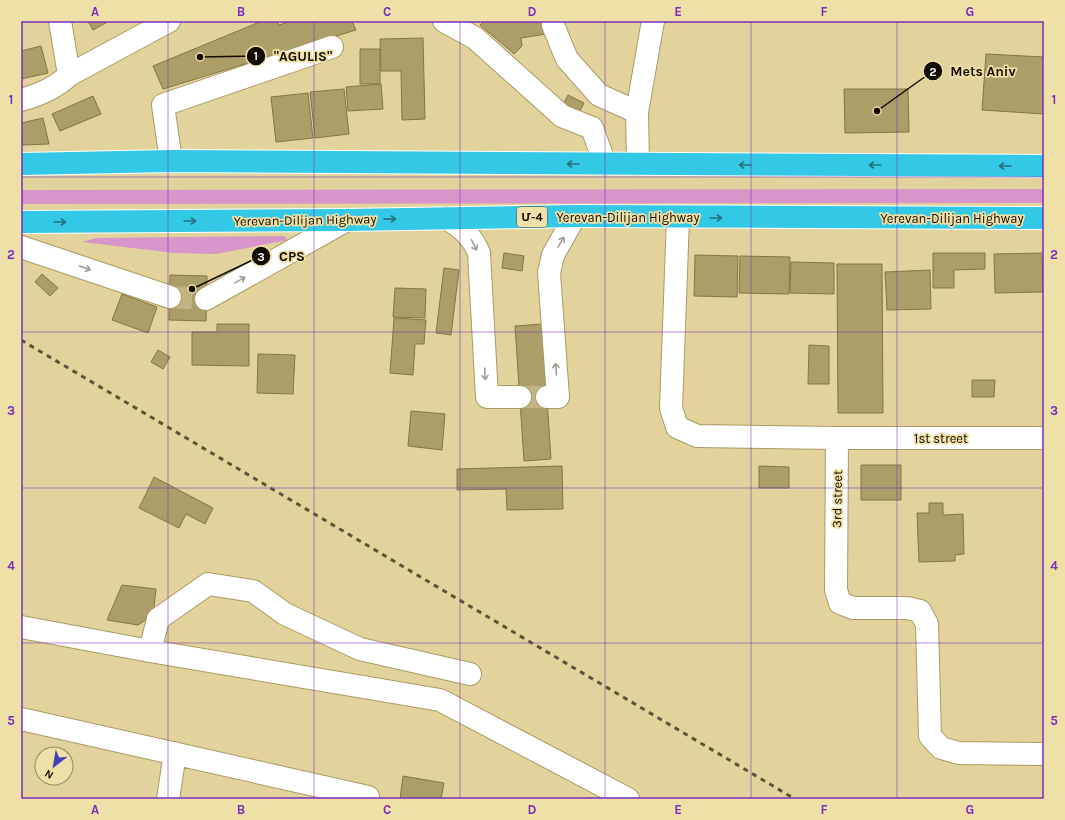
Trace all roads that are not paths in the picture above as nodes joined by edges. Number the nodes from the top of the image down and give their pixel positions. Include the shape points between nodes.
1 (60, 21) edge
2 (169, 21) edge
3 (444, 21) edge
4 (553, 21) edge
5 (653, 21) edge
6 (332, 47) dead end
7 (69, 75) junction
8 (21, 100) edge
9 (637, 112) junction
10 (172, 162) junction
11 (21, 164) edge
12 (605, 164) junction
13 (638, 164) junction
14 (1044, 166) edge
15 (575, 216) junction
16 (447, 218) junction
17 (678, 218) junction
18 (1044, 218) edge
19 (347, 220) junction
20 (21, 222) edge
21 (21, 247) edge
22 (170, 297) tunnel mouth
23 (206, 299) tunnel mouth
24 (520, 397) tunnel mouth
25 (547, 397) tunnel mouth
26 (837, 438) junction
27 (1044, 438) edge
28 (21, 627) edge
29 (150, 651) junction
30 (470, 674) dead end
31 (21, 719) edge
32 (175, 753) junction
33 (1044, 754) edge
34 (338, 794) edge
35 (368, 796) dead end
36 (168, 799) edge
37 (628, 799) edge

1 - 7 street
2 - 7 street
3 - 12 street via 475,38 562,116 592,128
4 - 9 street via 568,59 599,95
5 - 9 street
6 - 10 street via 163,105
7 - 8 street via 59,84
9 - 13 street
10 - 11 highway
12 -> 10 highway
12 - 13 highway
14 -> 13 highway
15 - 16 highway, Yerevan-Dilijan Highway / Մ-4
15 - 17 highway, Yerevan-Dilijan Highway / Մ-4
25 -> 15 street via 558,397 548,273 553,255
19 -> 16 highway, Yerevan-Dilijan Highway / Մ-4
16 -> 24 street via 466,232 474,242 478,254 487,397
17 -> 18 highway, Yerevan-Dilijan Highway / Մ-4
17 - 26 street via 671,408 677,427 697,436
20 -> 19 highway, Yerevan-Dilijan Highway / Մ-4
23 -> 19 street
21 -> 22 street
26 - 27 street, 1st street
26 - 33 street, 3rd street via 836,590 840,603 854,608 907,608 920,611 927,624 930,736 941,748 959,753
28 - 29 street
29 - 30 street via 158,619 208,584 253,591 285,614 360,649
29 - 37 street via 440,700
31 - 32 street
32 - 34 street
32 - 36 street
34 - 35 street

